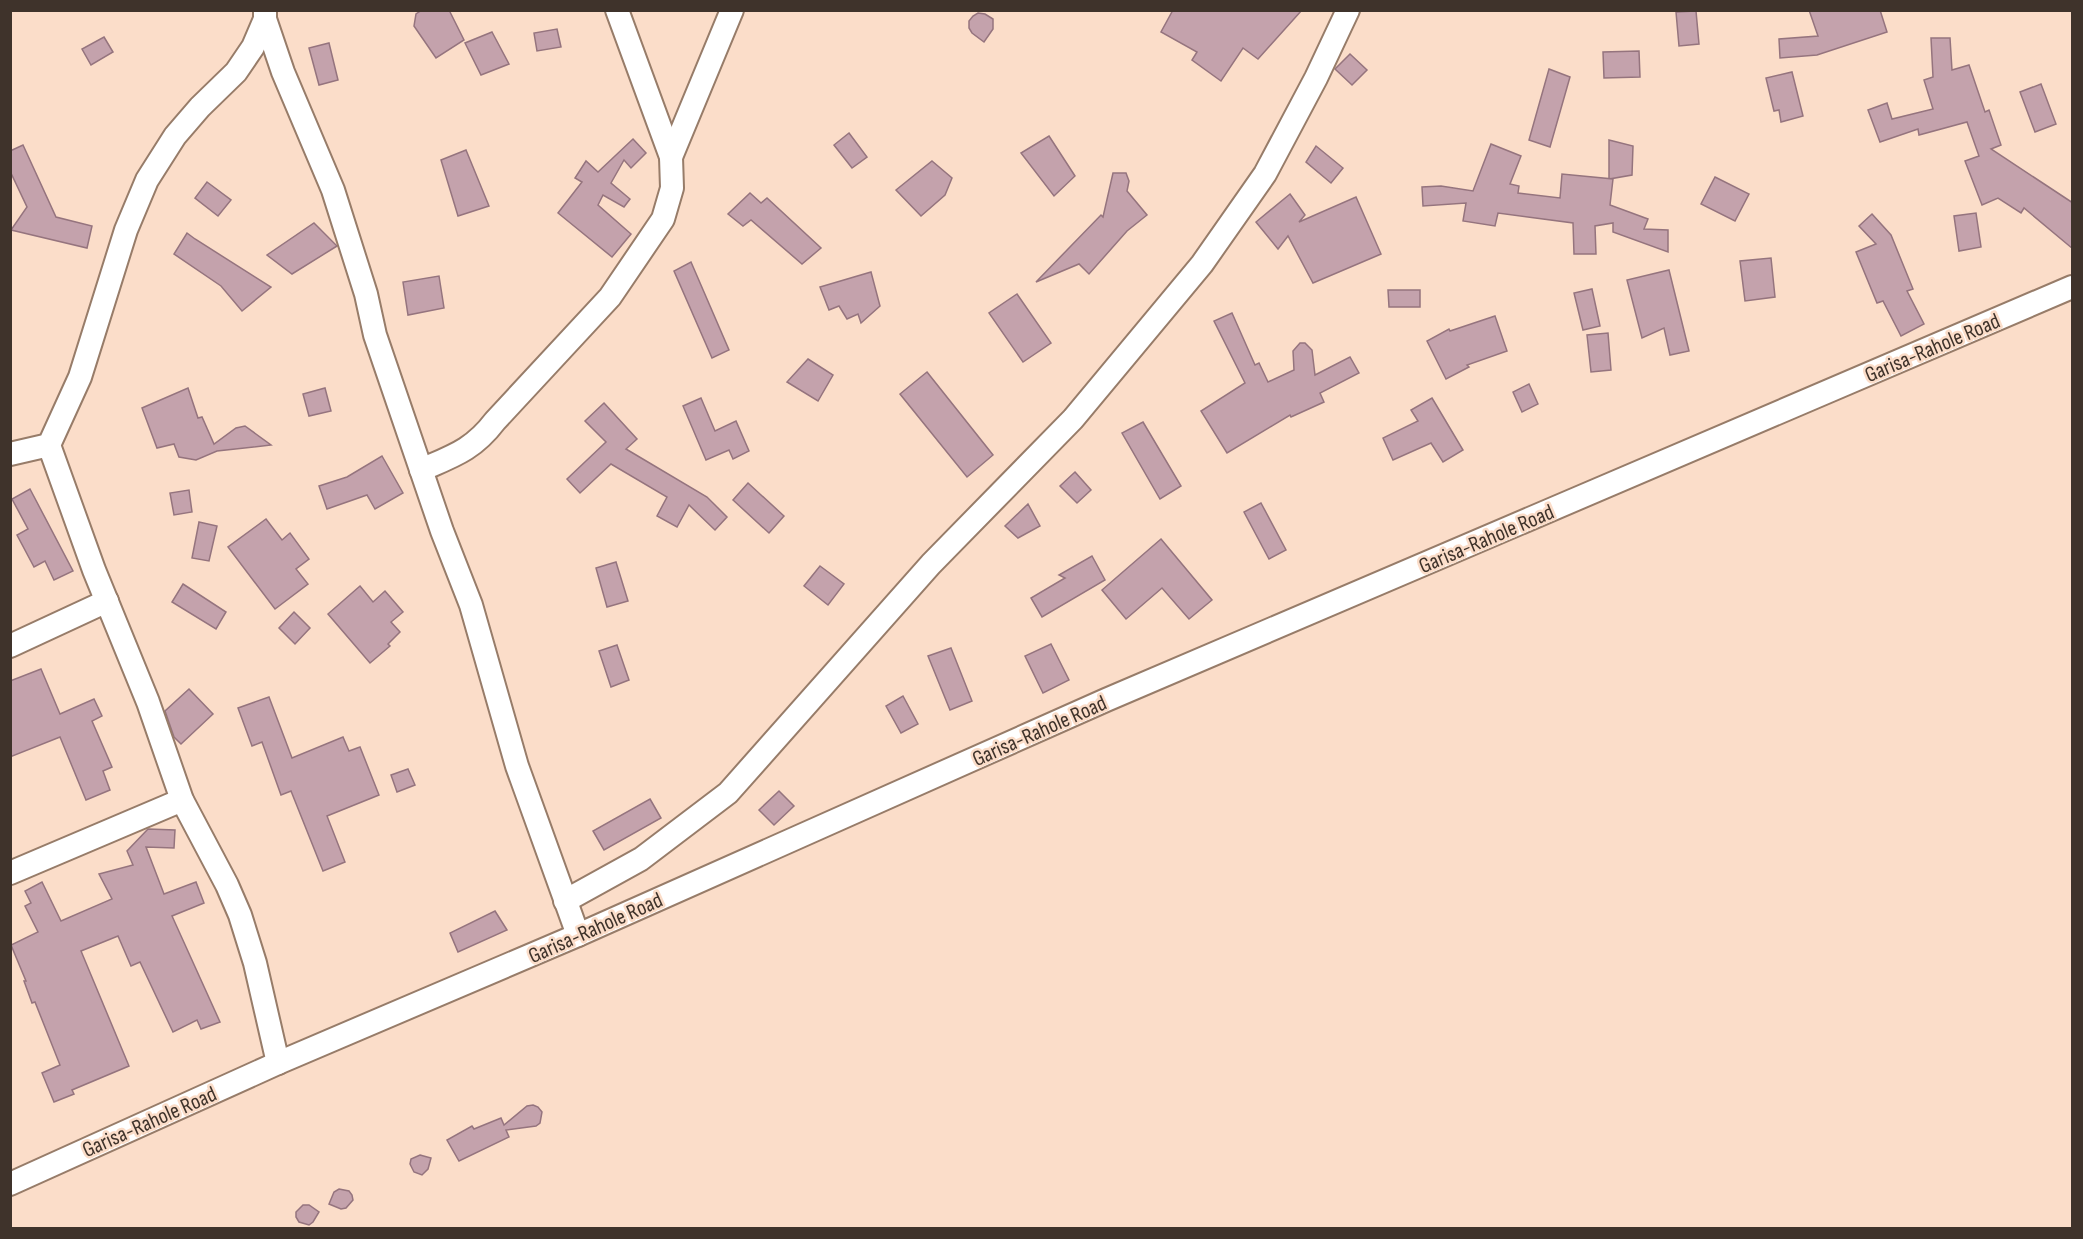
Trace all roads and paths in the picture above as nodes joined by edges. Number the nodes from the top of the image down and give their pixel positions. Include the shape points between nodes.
1 (617, 10) edge
2 (732, 10) edge
3 (1348, 10) edge
4 (265, 15) edge
5 (670, 157) junction
6 (2073, 287) edge
7 (49, 445) junction
8 (10, 454) edge
9 (421, 470) junction
10 (107, 601) junction
11 (10, 646) edge
12 (183, 800) junction
13 (10, 873) edge
14 (565, 901) junction
15 (578, 934) junction
16 (278, 1062) junction
17 (10, 1184) edge

1 - 5 street
2 - 5 street
3 - 14 street via 1265,174 1202,264 1073,419 931,564 728,793 641,859
4 - 7 street via 253,47 236,72 175,136 147,180 126,230 80,377
4 - 9 street via 283,72 333,190 375,335
5 - 9 street via 672,188 663,219 610,297 483,437
6 - 15 street, Garisa-Rahole Road via 1106,700
7 - 8 street
7 - 10 street
9 - 14 street via 471,605 517,766
10 - 11 street
10 - 12 street
12 - 13 street
12 - 16 street via 240,915
14 - 15 street
15 - 16 street, Garisa-Rahole Road
16 - 17 street, Garisa-Rahole Road

